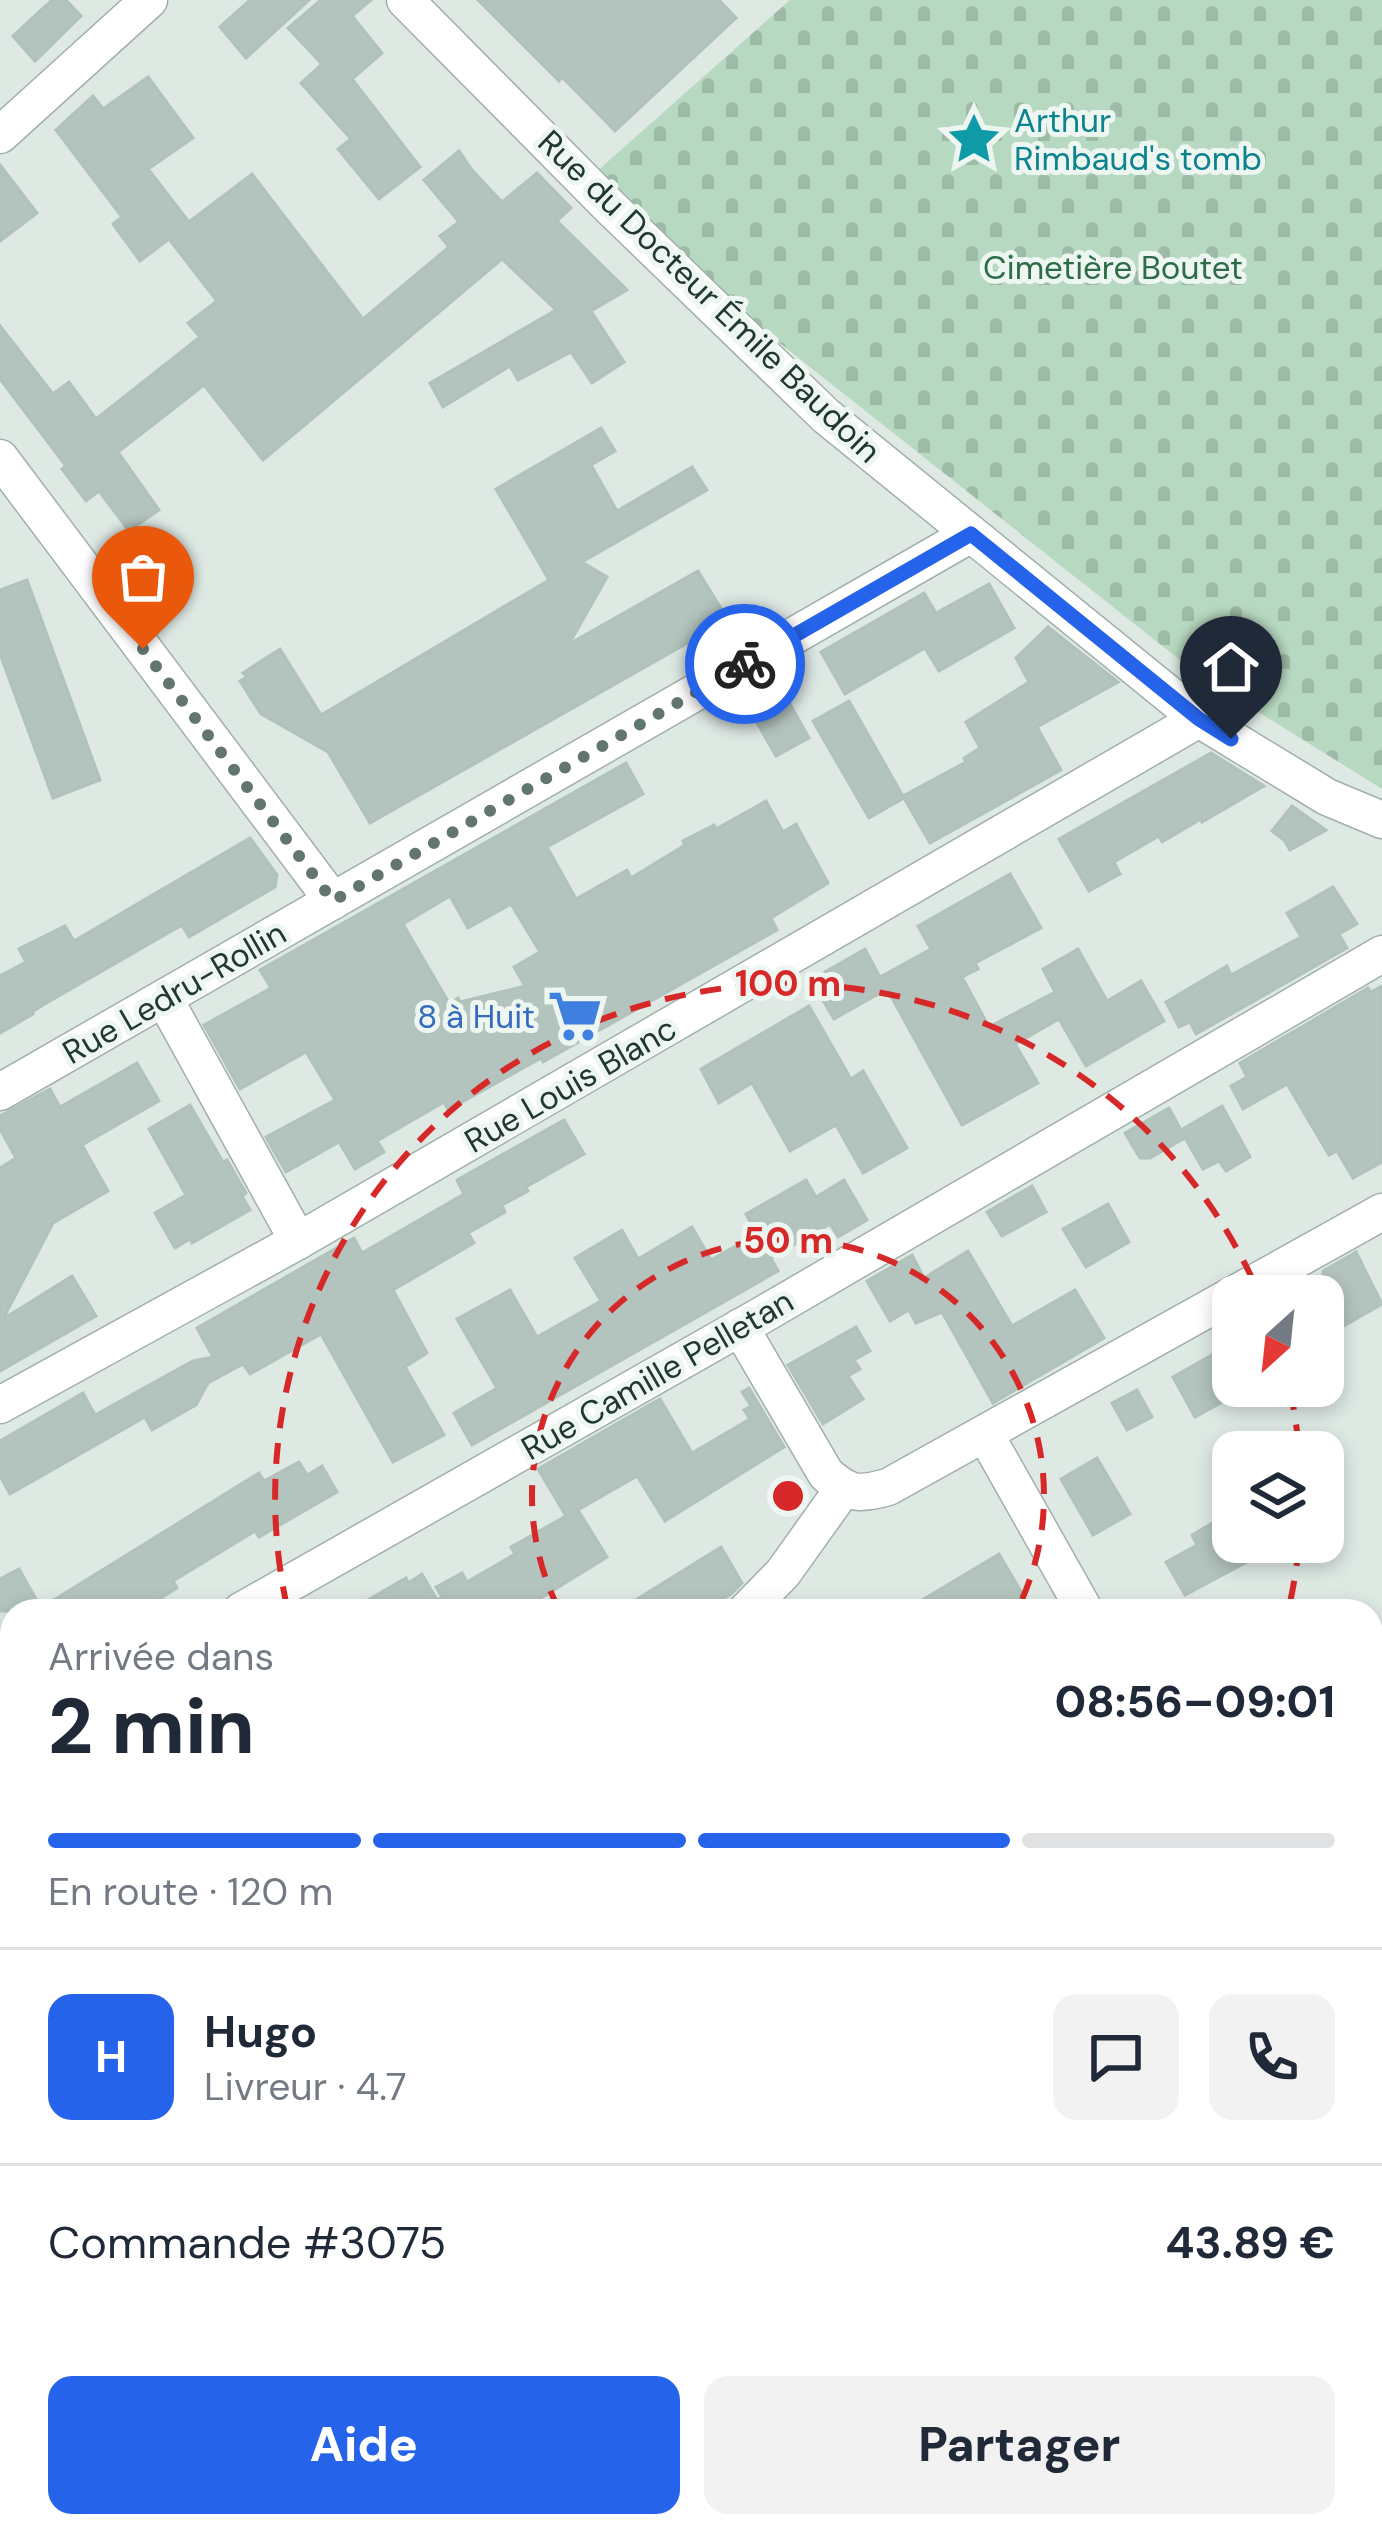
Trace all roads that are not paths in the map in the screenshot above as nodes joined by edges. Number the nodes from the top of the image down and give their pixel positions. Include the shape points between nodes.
1 (149, 0) edge
2 (406, 0) edge
3 (0, 135) edge
4 (0, 458) edge
5 (971, 534) junction
6 (1199, 719) junction
7 (1382, 820) edge
8 (333, 901) junction
9 (1382, 954) edge
10 (164, 998) junction
11 (0, 1092) edge
12 (1382, 1212) edge
13 (298, 1241) junction
14 (740, 1327) junction
15 (0, 1405) edge
16 (985, 1434) junction
17 (843, 1489) junction
18 (262, 1599) edge
19 (758, 1599) edge
20 (1078, 1599) edge

1 - 3 street
2 - 5 street, Rue du Docteur Émile Baudoin via 826,416
4 - 8 street
5 - 6 street, Rue du Docteur Émile Baudoin
5 - 8 street, Rue Ledru-Rollin
6 - 7 street, Rue du Docteur Émile Baudoin via 1327,797
6 - 13 street, Rue Louis Blanc
8 - 10 street, Rue Ledru-Rollin
9 - 14 street, Rue Camille Pelletan
10 - 11 street, Rue Ledru-Rollin
10 - 13 street
12 - 16 street
13 - 15 street, Rue Louis Blanc
14 - 17 street via 811,1454
14 - 18 street, Rue Camille Pelletan
16 - 17 street via 888,1487
16 - 20 street
17 - 19 street

